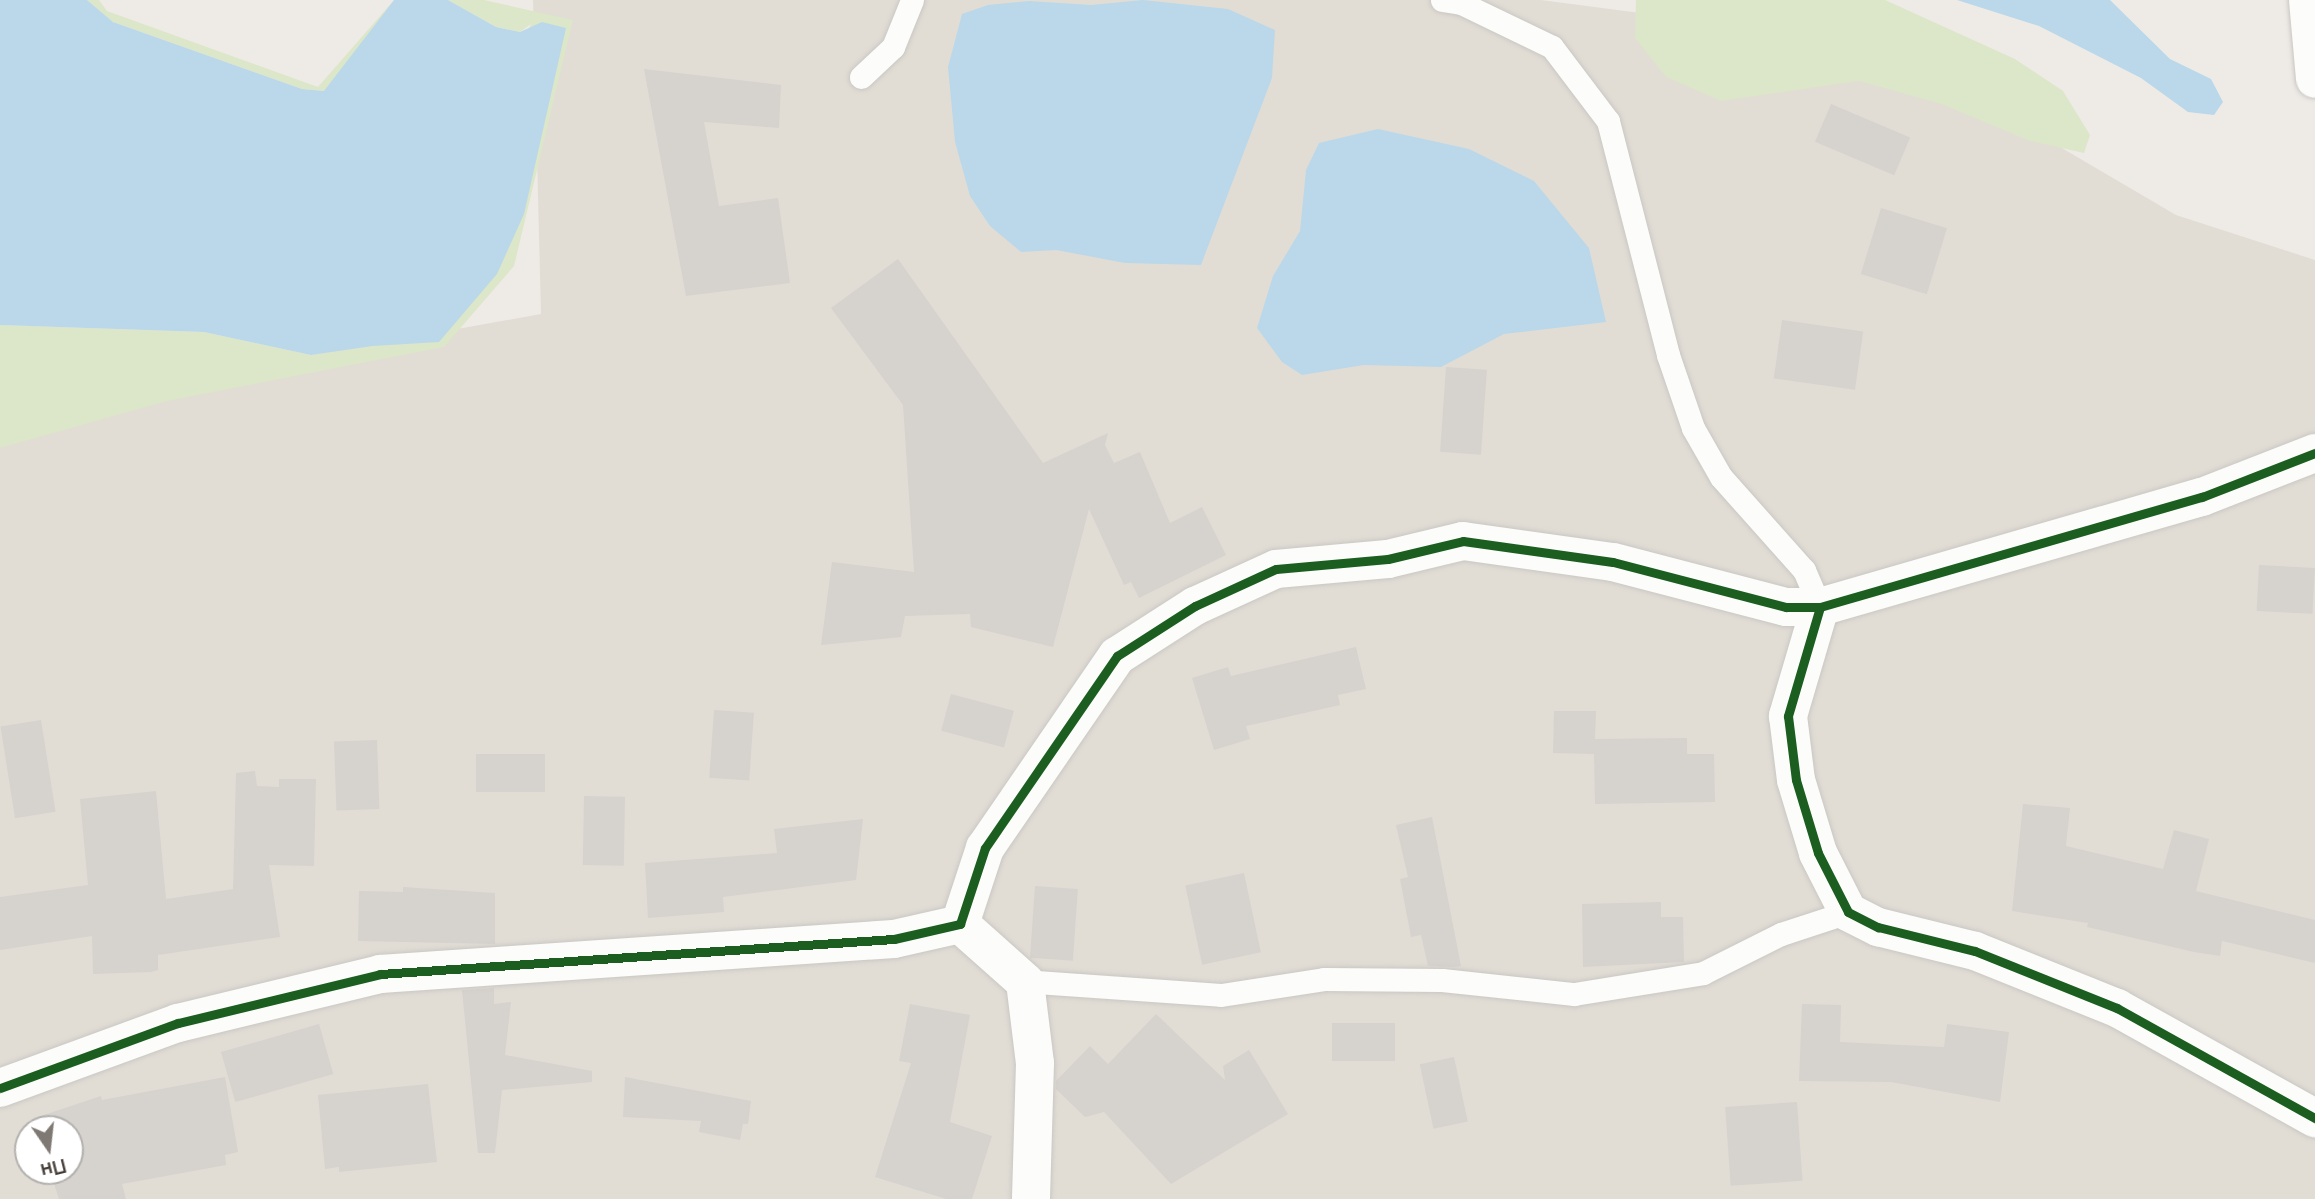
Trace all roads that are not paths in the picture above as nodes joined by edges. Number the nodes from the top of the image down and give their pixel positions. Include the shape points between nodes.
1 (912, 0) edge
2 (1442, 0) edge
3 (2308, 0) edge
4 (861, 77) dead end
5 (2315, 79) edge
6 (2315, 453) edge
7 (1820, 607) junction
8 (1848, 912) junction
9 (960, 924) junction
10 (1023, 982) junction
11 (0, 1088) edge
12 (2315, 1118) edge
13 (1031, 1199) edge

1 - 4 lane via 893,47
2 - 7 lane via 1461,3 1552,47 1608,121 1668,355 1693,428 1721,477 1804,569
3 - 5 street
6 - 7 street via 2202,497
7 - 8 street via 1788,716 1796,780 1818,853
7 - 9 street via 1786,607 1613,562 1463,541 1388,559 1276,569 1195,606 1117,656 985,848
8 - 10 lane via 1781,934 1703,973 1574,995 1442,980 1324,979 1221,995
8 - 12 street via 1878,927 1975,951 2117,1008
9 - 10 street
9 - 11 street via 894,939 380,974 178,1023
10 - 13 street via 1035,1063

